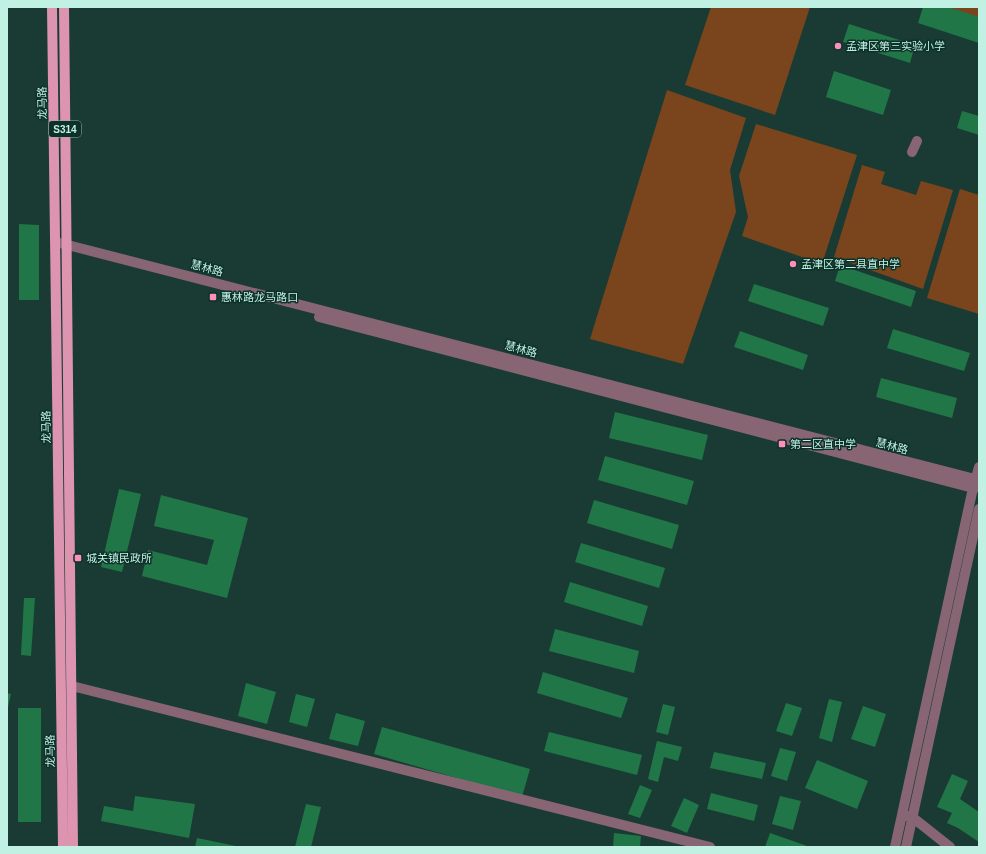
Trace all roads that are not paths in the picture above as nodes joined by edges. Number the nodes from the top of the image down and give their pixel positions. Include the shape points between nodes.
1 (52, 7) edge
2 (64, 7) edge
3 (917, 141) dead end
4 (912, 152) dead end
5 (56, 246) junction
6 (67, 248) junction
7 (979, 467) edge
8 (976, 484) edge
9 (979, 509) edge
10 (72, 686) junction
11 (901, 815) junction
12 (912, 817) junction
13 (64, 847) edge
14 (74, 847) edge
15 (710, 847) edge
16 (895, 847) edge
17 (906, 847) edge
18 (950, 847) edge

1 - 5 main road, 龙马路 / S314
2 - 6 main road, 龙马路 / S314
3 - 4 street
5 - 6 street, 慧林路
5 - 13 main road, 龙马路 / S314
6 - 8 street, 慧林路
6 - 10 main road, 龙马路 / S314
7 - 8 street
8 - 11 street
9 - 12 street
10 - 14 main road, 龙马路 / S314
10 - 15 street
11 - 12 street
11 - 16 street
12 - 17 street
12 - 18 street

